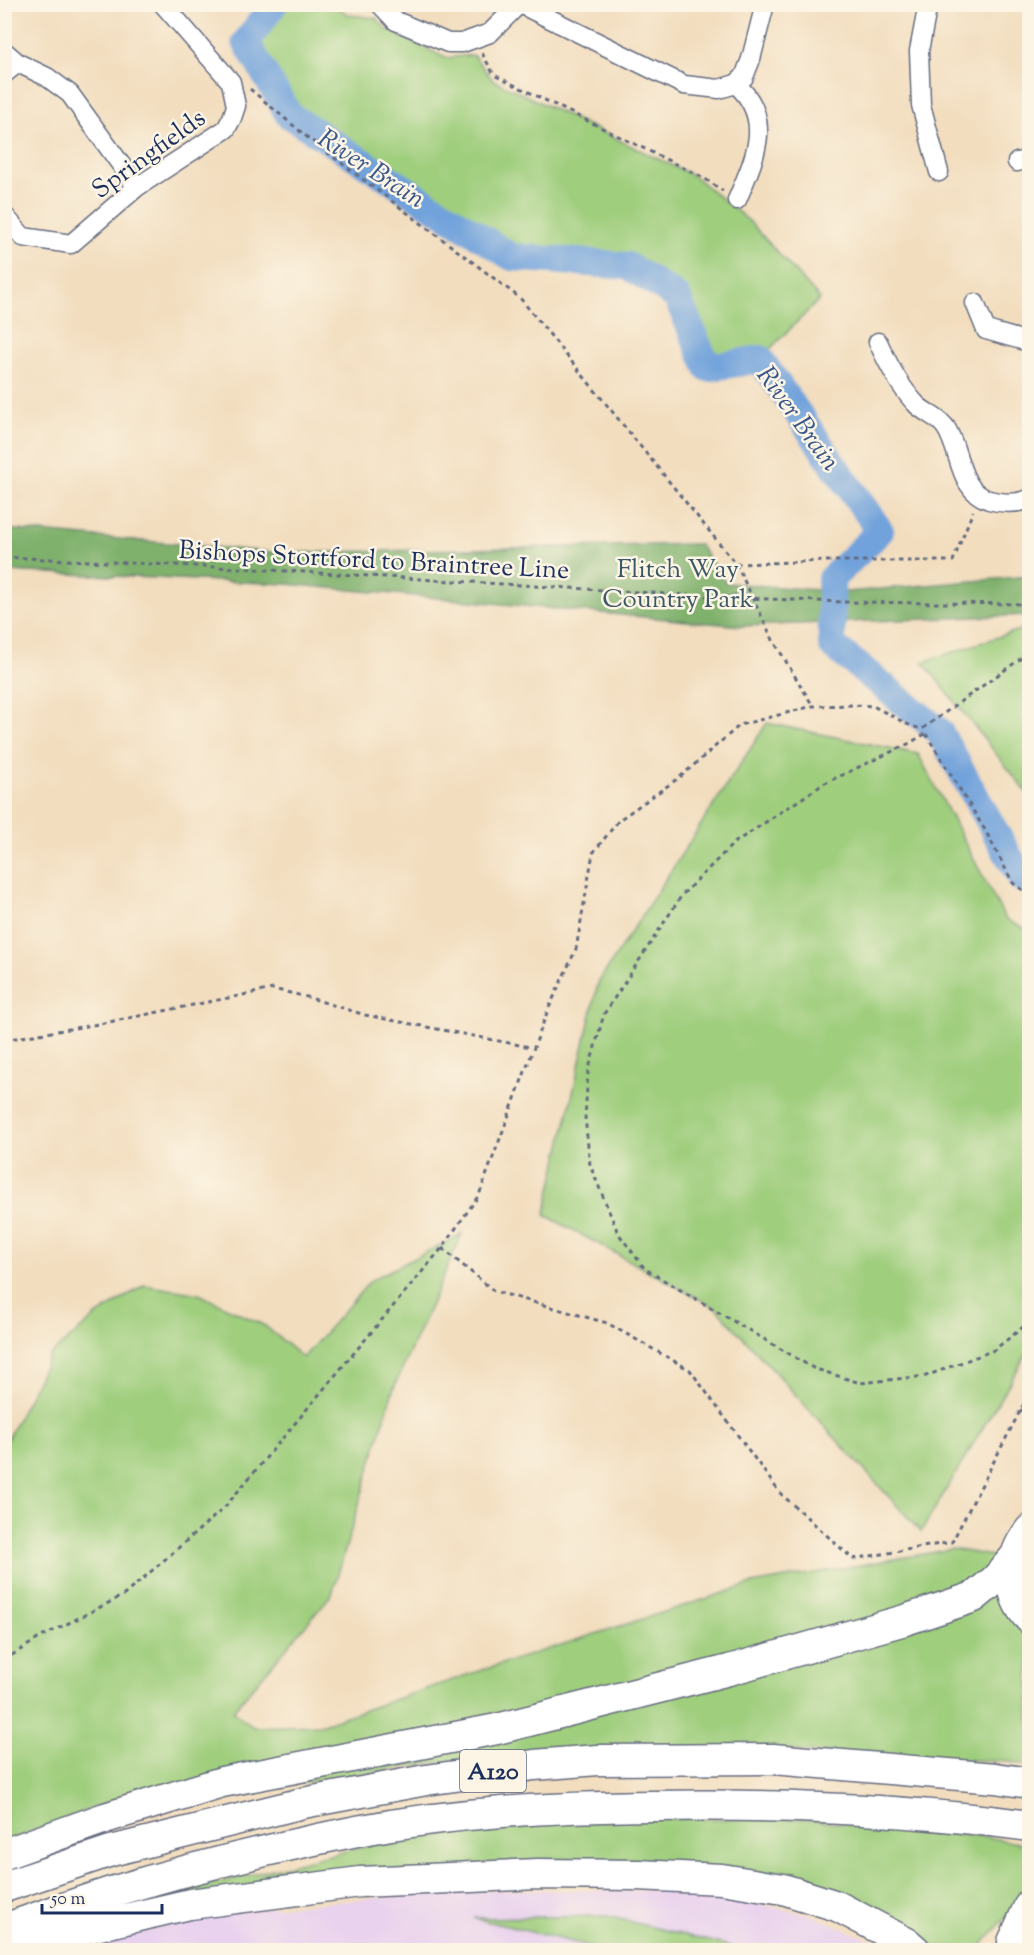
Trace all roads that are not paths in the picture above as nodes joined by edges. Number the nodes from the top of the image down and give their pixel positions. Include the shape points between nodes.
1 (163, 4) edge
2 (380, 4) edge
3 (520, 4) edge
4 (765, 4) edge
5 (928, 4) edge
6 (9, 63) edge
7 (736, 84) junction
8 (939, 172) dead end
9 (137, 187) junction
10 (737, 200) road end
11 (4, 215) edge
12 (975, 303) dead end
13 (1029, 338) edge
14 (878, 342) dead end
15 (1029, 499) edge
16 (1029, 1530) edge
17 (1014, 1558) junction
18 (1029, 1619) edge
19 (1029, 1783) edge
20 (1029, 1826) edge
21 (4, 1854) edge
22 (4, 1887) edge
23 (1029, 1904) edge
24 (867, 1923) junction
25 (4, 1929) edge
26 (1015, 1942) edge
27 (24, 1950) edge
28 (888, 1950) edge
29 (915, 1950) edge

1 - 9 street, Springfields via 231,82 236,106 226,129
2 - 3 street via 396,21 448,43 462,43 490,33
3 - 7 street via 684,85 719,88
4 - 7 street via 751,59 744,77
5 - 8 street via 919,51 921,105
6 - 9 street via 47,77 70,94
7 - 10 street via 748,95 759,132 755,157
9 - 11 street, Springfields via 71,244 22,237
12 - 13 street via 986,330
14 - 15 street via 890,368 917,405 945,426 970,488 979,497 997,502
16 - 17 highway
17 - 18 highway via 1016,1599
17 - 21 highway via 974,1596 905,1620 497,1729 222,1782
19 - 22 highway, A120 via 772,1759 598,1760 534,1766 426,1780 303,1803 111,1851
20 - 25 highway, A120 via 849,1808 728,1804 566,1807 456,1816 359,1831 238,1857 107,1893
23 - 26 highway
24 - 27 highway via 837,1906 783,1888 743,1882 537,1874 360,1882 190,1904 83,1929
24 - 28 highway
24 - 29 highway

